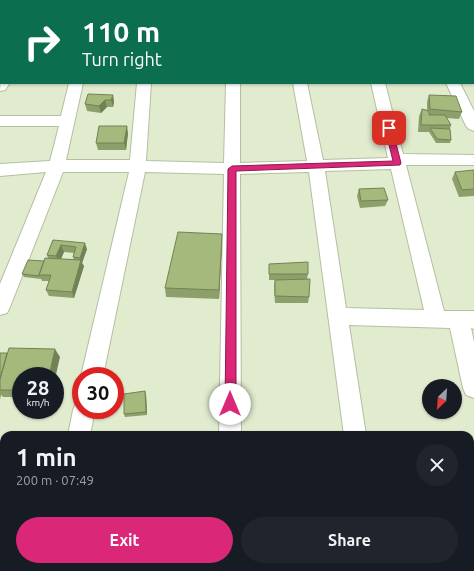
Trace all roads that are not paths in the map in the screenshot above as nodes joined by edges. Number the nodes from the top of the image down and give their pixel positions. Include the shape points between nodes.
1 (76, 84) edge
2 (144, 84) edge
3 (233, 84) edge
4 (300, 84) edge
5 (378, 84) edge
6 (453, 84) edge
7 (0, 121) edge
8 (68, 121) junction
9 (474, 126) edge
10 (474, 160) edge
11 (396, 161) junction
12 (57, 166) junction
13 (138, 166) junction
14 (316, 166) junction
15 (232, 169) junction
16 (0, 170) edge
17 (0, 307) edge
18 (337, 316) junction
19 (436, 319) junction
20 (467, 321) edge
21 (94, 367) edge
22 (474, 388) edge
23 (82, 419) edge
24 (80, 431) edge
25 (230, 431) edge
26 (354, 431) edge

1 - 8 street
2 - 13 street
3 - 15 street
4 - 14 street
5 - 11 street
6 - 9 street
7 - 8 street
8 - 12 street
10 - 11 street
11 - 14 street
11 - 19 street
12 - 13 street
12 - 16 street
12 - 17 street
13 - 15 street
13 - 21 street
14 - 15 street
14 - 18 street
15 - 25 street
18 - 19 street
18 - 26 street
19 - 20 street
20 - 22 street
23 - 24 street

